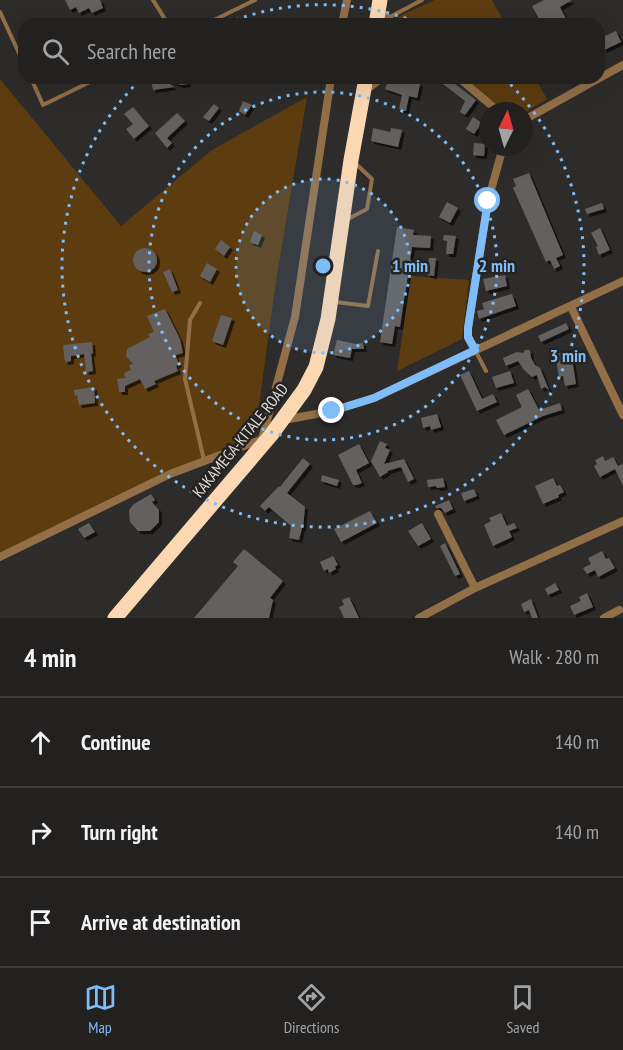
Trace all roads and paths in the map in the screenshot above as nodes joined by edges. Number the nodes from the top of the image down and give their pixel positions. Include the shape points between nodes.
1 (153, 0) edge
2 (255, 0) edge
3 (347, 0) edge
4 (422, 0) edge
5 (0, 12) edge
6 (383, 15) edge
7 (164, 18) edge
8 (218, 18) edge
9 (343, 18) edge
10 (18, 51) edge
11 (623, 65) edge
12 (605, 75) edge
13 (34, 84) edge
14 (86, 84) edge
15 (330, 84) edge
16 (365, 84) edge
17 (377, 84) edge
18 (466, 84) edge
19 (589, 84) edge
20 (363, 95) junction
21 (487, 102) edge
22 (533, 115) edge
23 (500, 156) edge
24 (351, 160) junction
25 (343, 221) junction
26 (378, 251) dead end
27 (623, 281) edge
28 (331, 302) junction
29 (200, 303) dead end
30 (571, 307) junction
31 (475, 350) junction
32 (486, 372) dead end
33 (623, 415) edge
34 (284, 420) junction
35 (267, 437) junction
36 (204, 461) junction
37 (438, 514) dead end
38 (623, 521) edge
39 (0, 557) edge
40 (476, 588) junction
41 (619, 610) dead end
42 (128, 612) edge
43 (115, 618) edge
44 (419, 618) edge
45 (604, 618) edge

1 - 7 lane
2 - 8 lane
3 - 9 street
4 - 6 lane
5 - 10 lane
11 - 12 street
13 - 14 lane via 43,105
15 - 35 street via 295,317
16 - 20 highway, KAKAMEGA-KITALE ROAD
17 - 20 lane
18 - 21 street
19 - 22 street
20 - 24 highway, KAKAMEGA-KITALE ROAD
23 - 31 street via 488,201 468,328
24 - 25 highway, KAKAMEGA-KITALE ROAD
24 - 25 lane via 372,179 368,209
25 - 28 highway, KAKAMEGA-KITALE ROAD
26 - 28 lane via 368,306
27 - 30 street
28 - 34 highway, KAKAMEGA-KITALE ROAD via 316,367
29 - 36 lane via 190,320 185,379
30 - 31 street
30 - 33 street
31 - 32 lane
31 - 34 street via 374,398
34 - 35 highway, KAKAMEGA-KITALE ROAD
35 - 36 street
35 - 42 highway, KAKAMEGA-KITALE ROAD
36 - 39 street
37 - 40 street
38 - 40 street
40 - 44 street
41 - 45 street
42 - 43 highway, KAKAMEGA-KITALE ROAD

